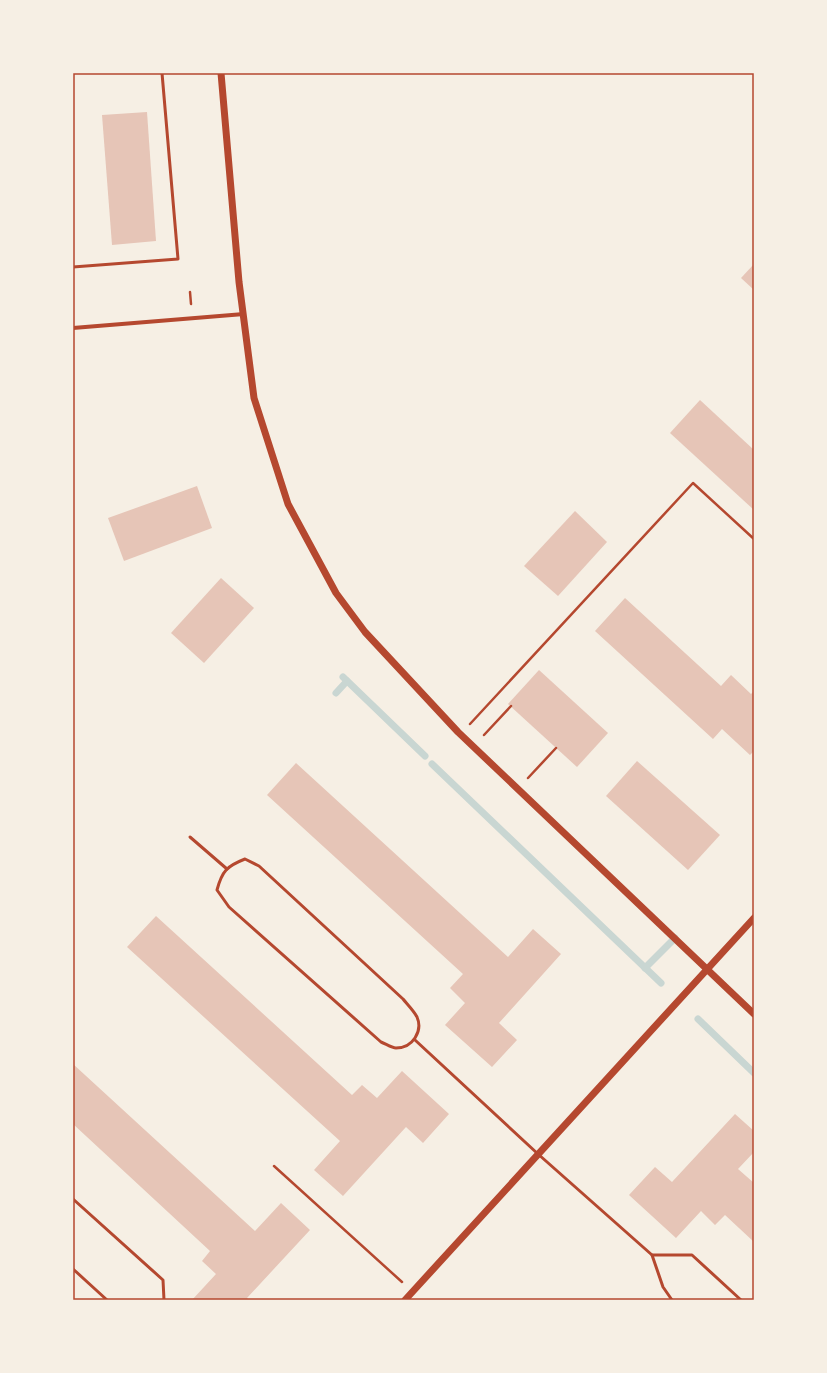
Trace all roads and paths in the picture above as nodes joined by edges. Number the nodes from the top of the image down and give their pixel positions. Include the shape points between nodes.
1 (162, 73) edge
2 (221, 73) edge
3 (73, 267) edge
4 (244, 314) junction
5 (73, 328) edge
6 (754, 539) edge
7 (510, 706) dead end
8 (458, 732) junction
9 (473, 746) junction
10 (556, 748) dead end
11 (518, 789) junction
12 (190, 838) dead end
13 (227, 869) junction
14 (754, 918) edge
15 (708, 969) junction
16 (754, 1014) edge
17 (415, 1040) junction
18 (538, 1154) junction
19 (274, 1166) dead end
20 (73, 1200) edge
21 (652, 1255) junction
22 (73, 1269) edge
23 (412, 1292) junction
24 (107, 1300) edge
25 (164, 1300) edge
26 (405, 1300) edge
27 (672, 1300) edge
28 (741, 1300) edge

1 - 3 lane via 178,260
2 - 4 street
4 - 5 street
4 - 8 street via 254,398 288,504 336,593 361,627
6 - 8 path via 693,484 471,724
7 - 9 path
8 - 9 street
9 - 11 street
10 - 11 path
11 - 15 street
12 - 13 lane
13 - 17 lane via 233,863 245,859 259,866 403,999 417,1016 419,1028
13 - 17 lane via 220,878 217,890 229,907 381,1042 396,1048 406,1046
14 - 15 street
15 - 16 street
15 - 18 street
17 - 18 lane
18 - 21 lane
18 - 23 street
19 - 23 path
20 - 25 lane via 163,1280
21 - 27 lane via 663,1287
21 - 28 lane via 692,1255
22 - 24 lane
23 - 26 street

